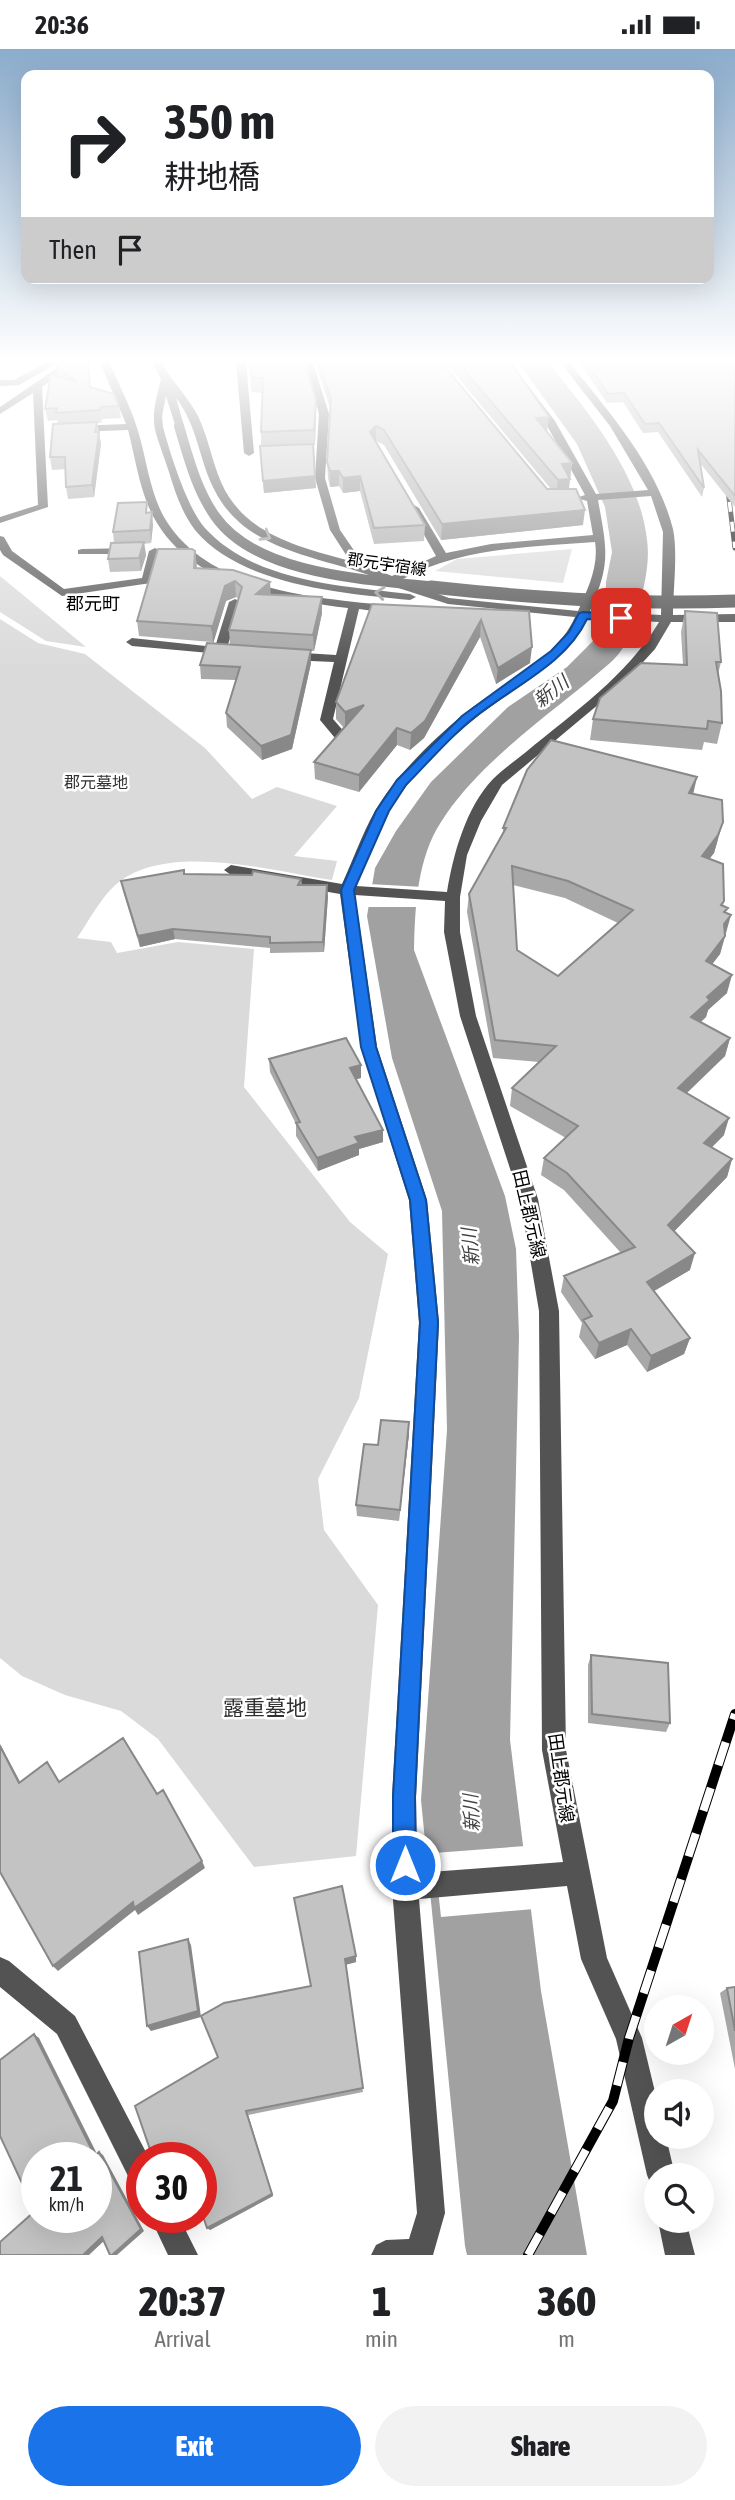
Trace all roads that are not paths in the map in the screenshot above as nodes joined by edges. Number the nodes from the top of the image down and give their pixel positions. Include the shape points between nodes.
1 (41, 465) edge
2 (144, 465) edge
3 (171, 465) edge
4 (191, 465) edge
5 (210, 465) edge
6 (321, 465) edge
7 (576, 465) edge
8 (637, 465) edge
9 (654, 493) junction
10 (594, 496) junction
11 (565, 499) edge
12 (410, 501) edge
13 (0, 520) edge
14 (600, 538) junction
15 (0, 539) edge
16 (178, 545) junction
17 (155, 551) junction
18 (82, 552) dead end
19 (442, 556) junction
20 (360, 568) junction
21 (390, 582) junction
22 (735, 601) edge
23 (236, 602) edge
24 (354, 606) junction
25 (448, 607) junction
26 (409, 612) edge
27 (588, 616) junction
28 (735, 618) edge
29 (667, 619) junction
30 (132, 642) dead end
31 (220, 651) junction
32 (247, 653) edge
33 (273, 655) edge
34 (340, 659) junction
35 (340, 735) edge
36 (231, 870) dead end
37 (347, 890) junction
38 (453, 897) junction
39 (577, 1873) junction
40 (405, 1887) junction
41 (0, 1970) edge
42 (126, 2143) edge
43 (658, 2163) edge
44 (172, 2233) edge
45 (675, 2233) edge
46 (183, 2255) edge
47 (386, 2255) edge
48 (680, 2255) edge

1 - 13 street via 43,507
2 - 16 street via 161,521
25 -> 3 street via 291,577 238,558 199,528
4 - 22 street, 郡元宇宿線, bridge via 222,526 294,565 389,581 567,600
5 -> 20 street via 219,489 251,527 303,554
6 - 20 street via 320,478 335,530
7 - 10 street
8 - 9 street
9 - 10 street
9 - 29 street via 668,532
10 - 11 street
10 - 14 street
12 - 19 street
14 - 19 street
14 - 27 street via 602,552
15 - 17 street via 7,553 62,593 147,581
16 - 17 street
16 - 24 street via 245,583
17 - 18 street
19 - 21 street
20 - 21 street
21 - 25 street
23 - 31 street
24 - 26 street
24 - 34 street
25 - 27 street via 465,603
27 - 29 street
27 - 37 street via 555,653 466,719 401,783 382,811
28 - 29 street
29 - 38 street, 田上郡元線 via 652,646 620,680 496,783 460,855
30 - 31 street
31 - 32 street
33 - 34 street
34 - 35 street via 326,720
36 - 37 street
37 - 38 street
37 - 40 street via 369,1047 418,1200 429,1322 404,1797
38 - 39 street, 田上郡元線 via 452,932 468,1016 529,1199 549,1311 554,1750
39 - 40 street
39 - 43 street, 田上郡元線 via 594,1959 629,2038
40 - 47 street via 431,2213 419,2253
41 - 42 street via 66,2025
44 - 46 street
45 - 48 street

